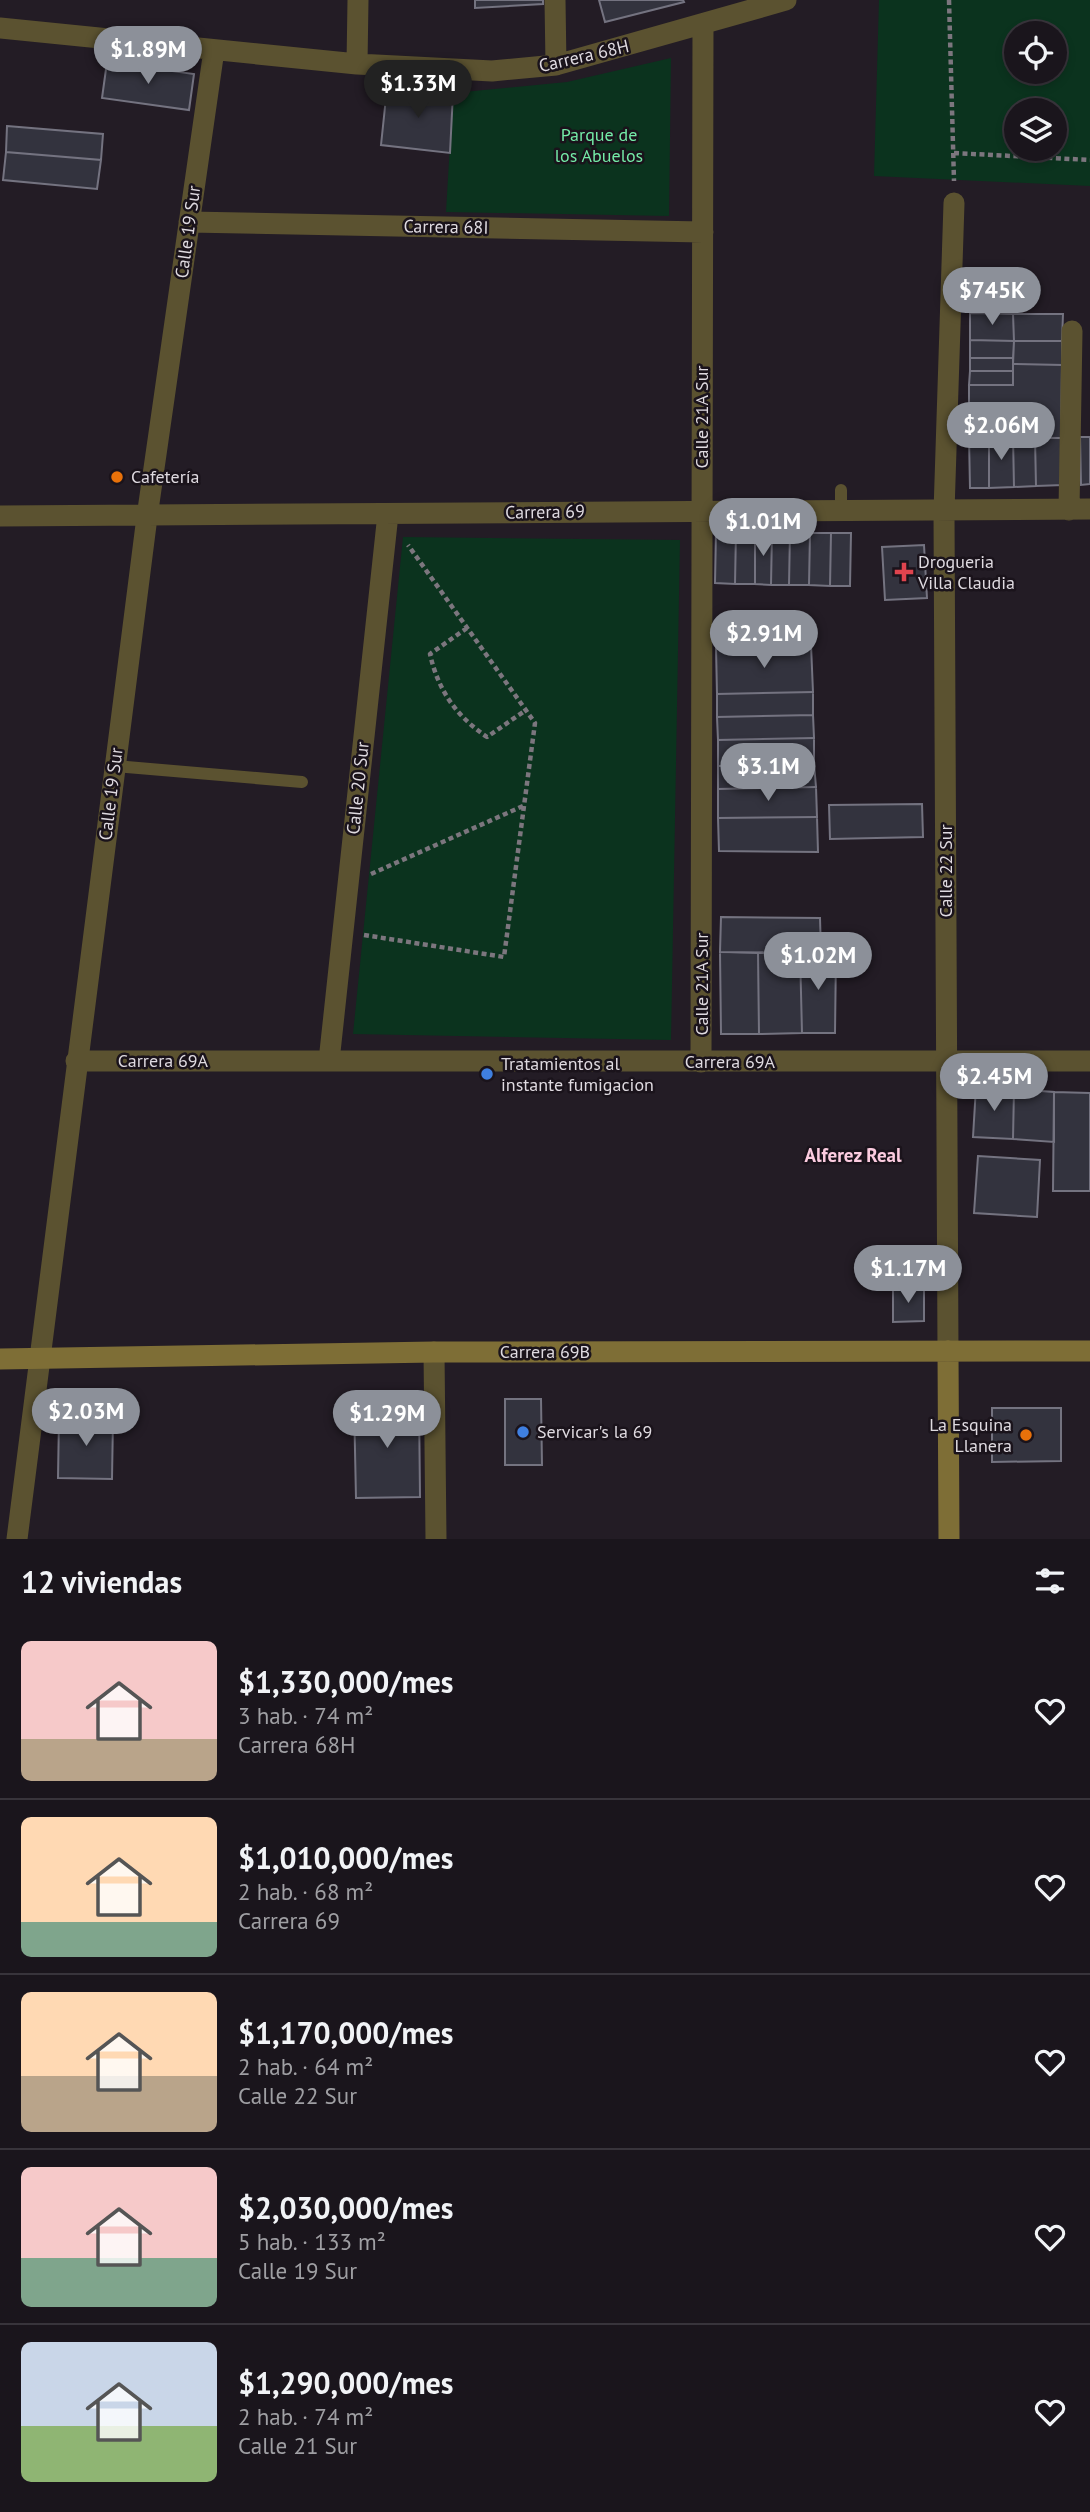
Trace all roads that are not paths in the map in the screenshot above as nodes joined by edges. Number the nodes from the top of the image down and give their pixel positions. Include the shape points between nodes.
1 (358, 0) edge
2 (555, 0) edge
3 (786, 0) edge
4 (703, 24) junction
5 (0, 28) edge
6 (215, 50) junction
7 (357, 64) junction
8 (556, 65) junction
9 (954, 203) road end
10 (189, 222) junction
11 (702, 232) junction
12 (1072, 331) dead end
13 (1079, 509) edge
14 (702, 510) junction
15 (944, 512) junction
16 (388, 514) junction
17 (0, 516) edge
18 (148, 517) junction
19 (115, 766) junction
20 (302, 782) dead end
21 (76, 1061) junction
22 (329, 1061) junction
23 (1090, 1061) edge
24 (701, 1062) junction
25 (947, 1062) junction
26 (948, 1351) junction
27 (1090, 1351) edge
28 (433, 1352) junction
29 (40, 1358) junction
30 (0, 1359) edge
31 (17, 1539) edge
32 (436, 1539) edge
33 (949, 1539) edge

1 - 7 street
2 - 8 street
3 - 4 street, Carrera 68H
4 - 8 street, Carrera 68H
4 - 11 street, Calle 21A Sur
5 - 6 street, Carrera 68H
6 - 7 street, Carrera 68H
6 - 10 street, Calle 19 Sur
7 - 8 street, Carrera 68H via 492,71
9 - 15 street, Calle 22 Sur
10 - 11 street, Carrera 68I
10 - 18 street, Calle 19 Sur
11 - 14 street, Calle 21A Sur
12 - 13 street
13 - 15 street, Carrera 69
14 - 15 street, Carrera 69 via 841,500
14 - 16 street, Carrera 69
14 - 24 street, Calle 21A Sur
15 - 25 street, Calle 22 Sur
16 - 18 street, Carrera 69
16 - 22 street, Calle 20 Sur
17 - 18 street, Carrera 69
18 - 19 street, Calle 19 Sur
19 - 20 lane
19 - 21 street, Calle 19 Sur
21 - 22 street, Carrera 69A
21 - 29 street, Calle 19 Sur
22 - 24 street, Carrera 69A
23 - 25 street, Carrera 69A
24 - 25 street, Carrera 69A
25 - 26 street, Calle 22 Sur
26 - 27 street, Carrera 69B
26 - 28 street, Carrera 69B
26 - 33 street, Calle 22 Sur
28 - 29 street, Carrera 69B
28 - 32 street
29 - 30 street, Carrera 69B
29 - 31 street, Calle 19 Sur

